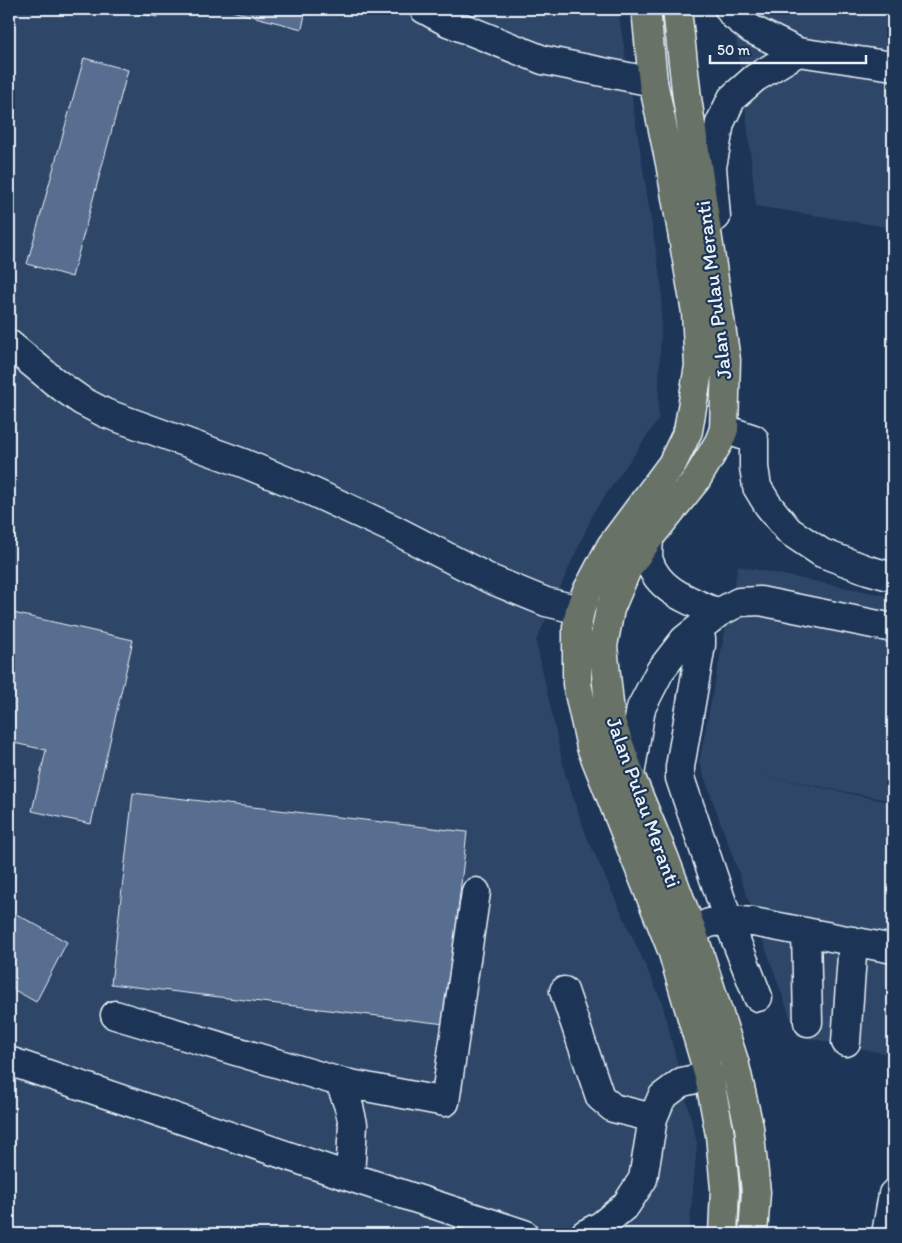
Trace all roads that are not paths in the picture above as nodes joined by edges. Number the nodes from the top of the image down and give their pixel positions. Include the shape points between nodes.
1 (424, 9) edge
2 (646, 9) edge
3 (677, 9) edge
4 (729, 9) edge
5 (798, 52) junction
6 (893, 66) edge
7 (653, 82) junction
8 (715, 283) junction
9 (9, 344) edge
10 (724, 429) junction
11 (649, 538) junction
12 (893, 577) edge
13 (580, 610) junction
14 (708, 621) junction
15 (893, 628) edge
16 (630, 775) junction
17 (476, 892) dead end
18 (728, 920) junction
19 (692, 931) junction
20 (806, 932) junction
21 (853, 941) junction
22 (893, 949) edge
23 (564, 991) dead end
24 (758, 996) dead end
25 (116, 1014) dead end
26 (808, 1022) dead end
27 (846, 1042) dead end
28 (9, 1061) edge
29 (709, 1076) junction
30 (340, 1082) junction
31 (653, 1118) junction
32 (350, 1177) junction
33 (893, 1194) edge
34 (524, 1234) edge
35 (585, 1234) edge
36 (723, 1234) edge
37 (754, 1234) edge
38 (886, 1234) edge

1 - 7 street via 543,60
2 - 7 main road, Jalan Pulau Meranti
3 - 8 main road, Jalan Pulau Meranti
4 - 5 street via 751,29
5 - 6 street
5 - 8 street via 755,78 732,98 720,123 712,167 716,222
7 - 13 main road, Jalan Pulau Meranti via 696,312 699,366 688,431 676,456 611,546
8 - 10 main road, Jalan Pulau Meranti via 726,360
9 - 13 street via 55,382 105,413 252,466 390,528 490,578 546,602
10 - 11 main road, Jalan Pulau Meranti via 696,480
10 - 12 street via 754,439 758,487 788,531 822,553
11 - 14 street via 648,559 659,580
11 - 16 main road, Jalan Pulau Meranti via 627,569 610,609 603,646 611,722
13 - 29 main road, Jalan Pulau Meranti via 577,684 591,747 672,950
14 - 15 street via 739,602 760,601
14 - 16 street via 684,640 660,671 642,708
14 - 18 street via 701,639 680,778
16 - 19 main road, Jalan Pulau Meranti
17 - 30 street via 445,1102
18 - 19 street via 709,923
18 - 20 street
18 - 24 street
19 - 37 main road, Jalan Pulau Meranti via 734,1061 749,1127 756,1192
20 - 21 street
20 - 26 street
21 - 22 street
21 - 27 street
23 - 31 street via 600,1097 613,1108
25 - 30 street
28 - 32 street
29 - 31 street via 682,1082 662,1097
29 - 36 main road, Jalan Pulau Meranti via 720,1135 725,1188
30 - 32 street via 353,1124
31 - 35 street via 643,1179 626,1205
32 - 34 street
33 - 38 street

